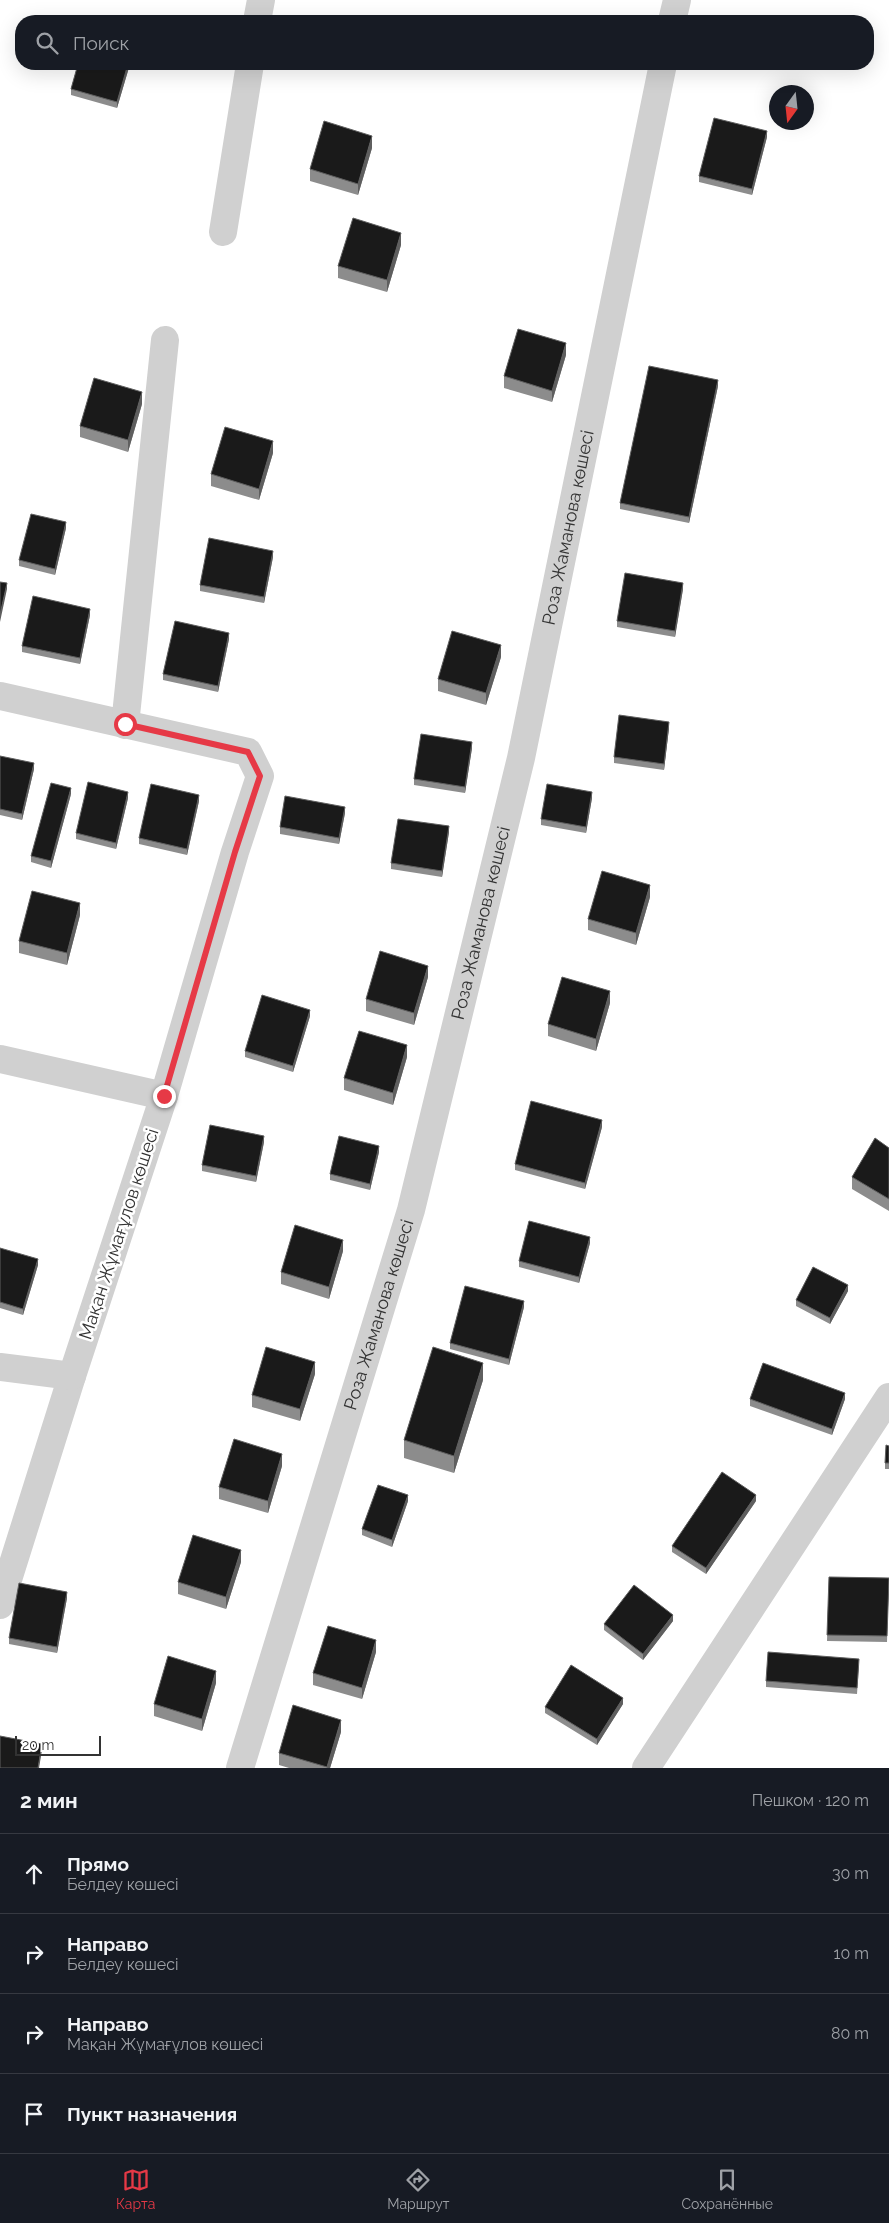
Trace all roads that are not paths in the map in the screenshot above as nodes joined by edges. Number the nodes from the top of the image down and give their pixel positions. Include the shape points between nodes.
1 (261, 0) edge
2 (676, 0) edge
3 (258, 15) edge
4 (673, 15) edge
5 (249, 70) edge
6 (663, 70) edge
7 (223, 232) dead end
8 (164, 340) dead end
9 (0, 696) edge
10 (125, 724) junction
11 (0, 1059) edge
12 (164, 1096) junction
13 (0, 1367) edge
14 (72, 1376) junction
15 (889, 1397) edge
16 (0, 1605) edge
17 (240, 1768) edge
18 (646, 1768) edge

1 - 3 street
2 - 4 street
5 - 7 street
6 - 17 street, Роза Жаманова көшесі via 521,758 411,1210
8 - 10 street
9 - 10 street
10 - 12 street, Мақан Жұмағұлов көшесі via 248,752 260,776
11 - 12 street
12 - 14 street, Мақан Жұмағұлов көшесі
13 - 14 street
14 - 16 street, Мақан Жұмағұлов көшесі
15 - 18 street

